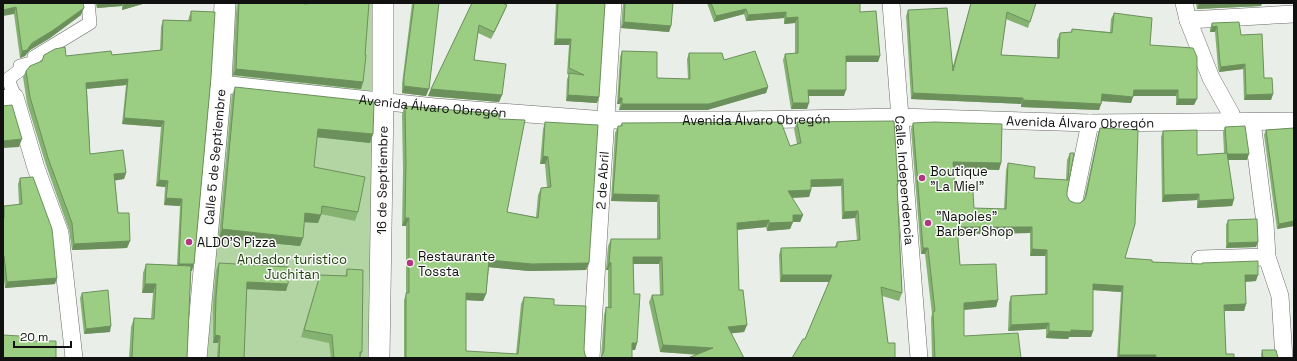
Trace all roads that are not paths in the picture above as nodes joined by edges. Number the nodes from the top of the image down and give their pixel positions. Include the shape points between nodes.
1 (88, 3) edge
2 (225, 3) edge
3 (383, 3) edge
4 (613, 3) edge
5 (891, 3) edge
6 (1184, 3) edge
7 (1294, 14) edge
8 (1188, 20) junction
9 (221, 84) junction
10 (9, 98) edge
11 (383, 101) junction
12 (899, 117) junction
13 (606, 120) junction
14 (1294, 121) edge
15 (1234, 122) junction
16 (1252, 122) junction
17 (1090, 123) junction
18 (1074, 200) dead end
19 (1267, 258) junction
20 (1200, 259) dead end
21 (74, 358) edge
22 (196, 358) edge
23 (379, 358) edge
24 (591, 358) edge
25 (919, 358) edge
26 (1284, 358) edge

1 - 10 street via 90,23 34,57 34,62 20,66 20,70 8,79
2 - 9 street, Calle 5 de Septiembre
3 - 11 street, 16 de Septiembre
4 - 13 street, 2 de Abril
5 - 12 street, Calle. Independencia
6 - 8 street
7 - 8 street
8 - 15 street via 1211,78
9 - 11 street, Avenida Álvaro Obregón
9 - 22 street, Calle 5 de Septiembre
10 - 21 street via 60,233
11 - 13 street, Avenida Álvaro Obregón
11 - 23 street, 16 de Septiembre
12 - 13 street, Avenida Álvaro Obregón
12 - 17 street, Avenida Álvaro Obregón
12 - 25 street, Calle. Independencia
13 - 24 street, 2 de Abril
14 - 16 street, Avenida Álvaro Obregón
15 - 16 street, Avenida Álvaro Obregón
15 - 17 street, Avenida Álvaro Obregón
16 - 19 street
17 - 18 street
19 - 20 street
19 - 26 street via 1280,296

